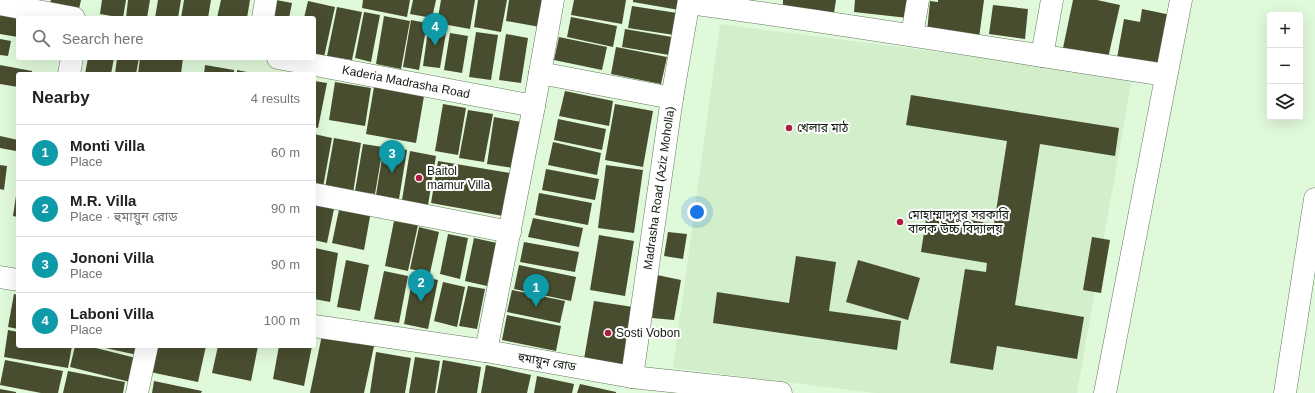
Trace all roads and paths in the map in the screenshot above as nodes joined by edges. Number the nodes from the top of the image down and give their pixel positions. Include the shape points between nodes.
1 (266, 0) edge
2 (553, 0) edge
3 (918, 0) edge
4 (1052, 0) edge
5 (1181, 0) edge
6 (689, 2) edge
7 (0, 4) edge
8 (769, 7) edge
9 (63, 16) edge
10 (263, 16) edge
11 (912, 35) junction
12 (1042, 56) junction
13 (72, 60) edge
14 (289, 60) edge
15 (69, 72) edge
16 (540, 73) junction
17 (1166, 75) junction
18 (672, 98) junction
19 (534, 106) junction
20 (316, 194) edge
21 (1315, 199) edge
22 (510, 232) junction
23 (0, 277) edge
24 (16, 280) edge
25 (316, 326) edge
26 (147, 348) edge
27 (486, 352) junction
28 (632, 377) junction
29 (773, 392) edge
30 (137, 393) edge
31 (1104, 393) edge
32 (1285, 393) edge

1 - 10 street
2 - 16 street
3 - 11 street
4 - 12 street
5 - 17 street
6 - 8 street
6 - 18 street, Madrasha Road (Aziz Moholla)
7 - 9 street
8 - 11 street
11 - 12 street
12 - 17 street
13 - 15 street
14 - 19 street, Kaderia Madrasha Road
16 - 18 street
16 - 19 street
17 - 31 street
18 - 28 street, Madrasha Road (Aziz Moholla)
19 - 22 street
20 - 22 street
21 - 32 street
22 - 27 street
23 - 24 street
25 - 27 street, হুমায়ুন রোড
26 - 30 street
27 - 28 street, হুমায়ুন রোড
28 - 29 street, হুমায়ুন রোড

